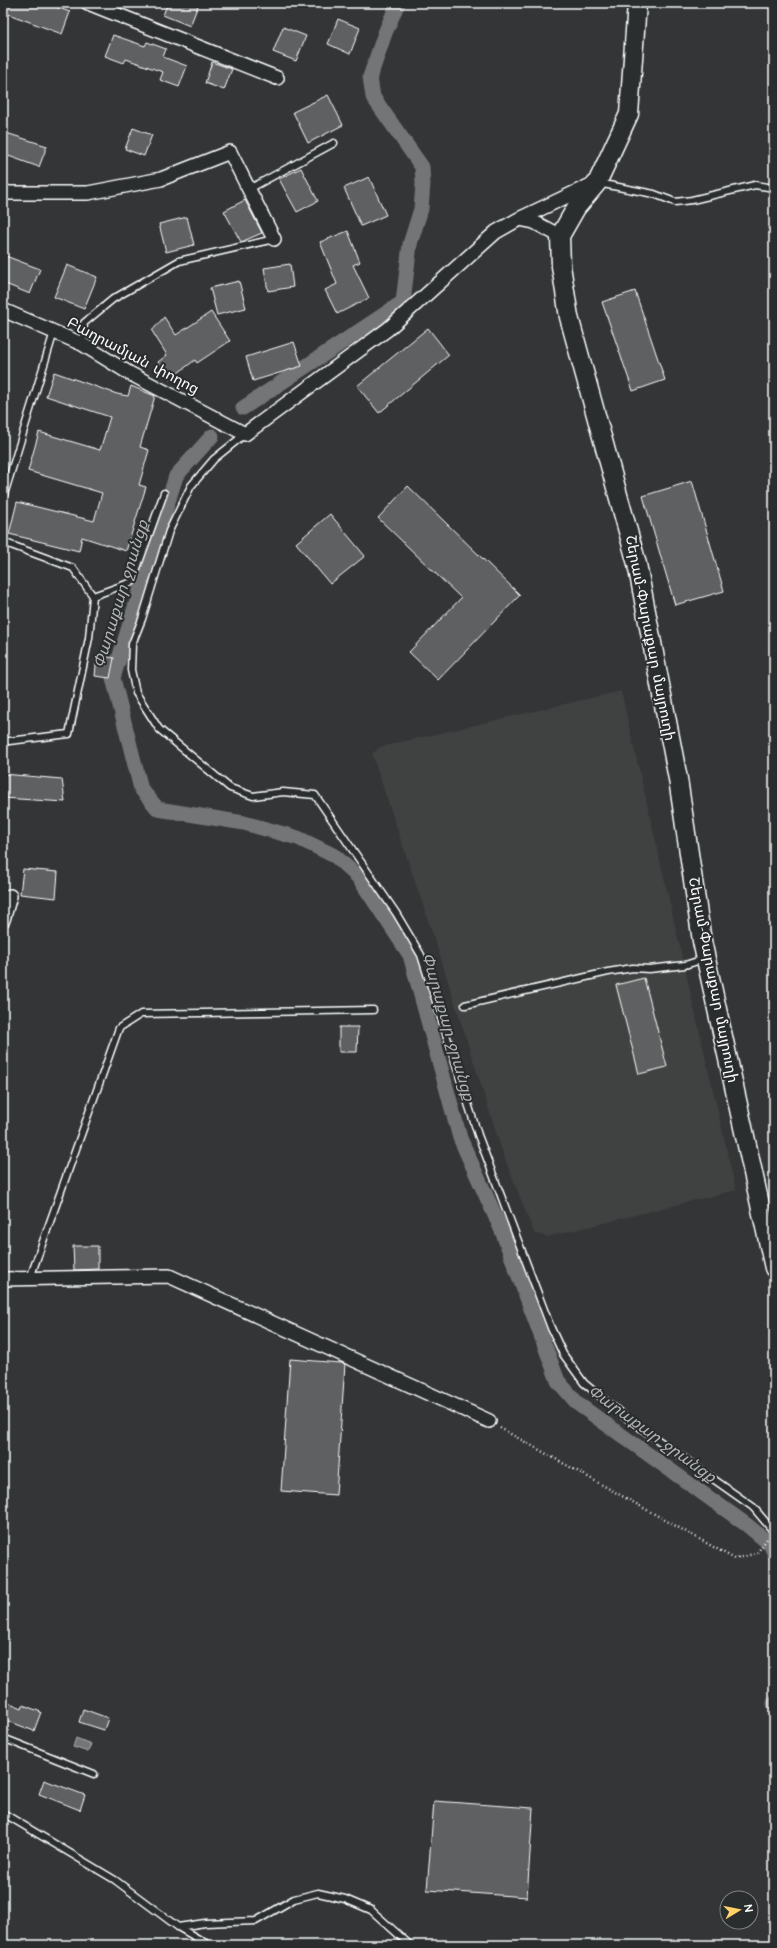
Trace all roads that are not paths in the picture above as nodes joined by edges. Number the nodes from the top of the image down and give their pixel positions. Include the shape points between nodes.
1 (88, 3) edge
2 (637, 3) edge
3 (277, 78) dead end
4 (334, 143) dead end
5 (597, 183) junction
6 (774, 188) edge
7 (249, 189) junction
8 (3, 191) edge
9 (519, 219) junction
10 (560, 236) junction
11 (274, 239) joint
12 (3, 310) edge
13 (54, 332) junction
14 (82, 344) junction
15 (246, 434) junction
16 (164, 493) dead end
17 (3, 498) edge
18 (3, 542) edge
19 (93, 596) junction
20 (9, 741) dead end
21 (10, 896) dead end
22 (3, 920) edge
23 (706, 959) junction
24 (465, 1005) dead end
25 (373, 1010) dead end
26 (774, 1268) edge
27 (30, 1278) junction
28 (3, 1279) edge
29 (489, 1421) road end
30 (774, 1532) edge
31 (3, 1738) edge
32 (94, 1774) dead end
33 (3, 1813) edge
34 (178, 1927) junction
35 (210, 1945) edge
36 (410, 1945) edge

1 - 3 street
2 - 5 street via 629,114
4 - 7 lane
5 - 6 lane via 654,194 675,202 755,185
5 - 9 street
5 - 10 street via 576,208
7 - 8 street via 230,152 161,180 88,193
7 - 11 street
9 - 10 street via 534,222
9 - 15 street via 496,232 388,329
10 - 23 street, Շերամ-Փարաքար մայրուղի via 568,318 638,564 678,779
11 - 14 lane via 178,261 113,300 84,323
12 - 13 street, Բաղրամյան փողոց
13 - 14 street, Բաղրամյան փողոց
13 - 17 lane
14 - 15 street, Բաղրամյան փողոց via 129,373
15 - 30 lane via 214,459 191,486 169,531 132,644 131,670 136,693 159,729 230,788 253,796 284,792 315,795 331,816 421,955 478,1135 550,1328 563,1354 584,1383 624,1416 753,1507
16 - 19 lane via 132,582
18 - 19 lane via 73,568
19 - 20 lane via 89,638 69,734
21 - 22 street
23 - 24 lane via 649,969 633,968 608,972
23 - 26 street, Շերամ-Փարաքար մայրուղի
25 - 27 lane via 141,1014 119,1028
27 - 28 street
27 - 29 street via 169,1276
31 - 32 lane
33 - 34 lane via 115,1880
34 - 35 lane
34 - 36 lane via 256,1921 294,1899 318,1893 346,1899 370,1910

